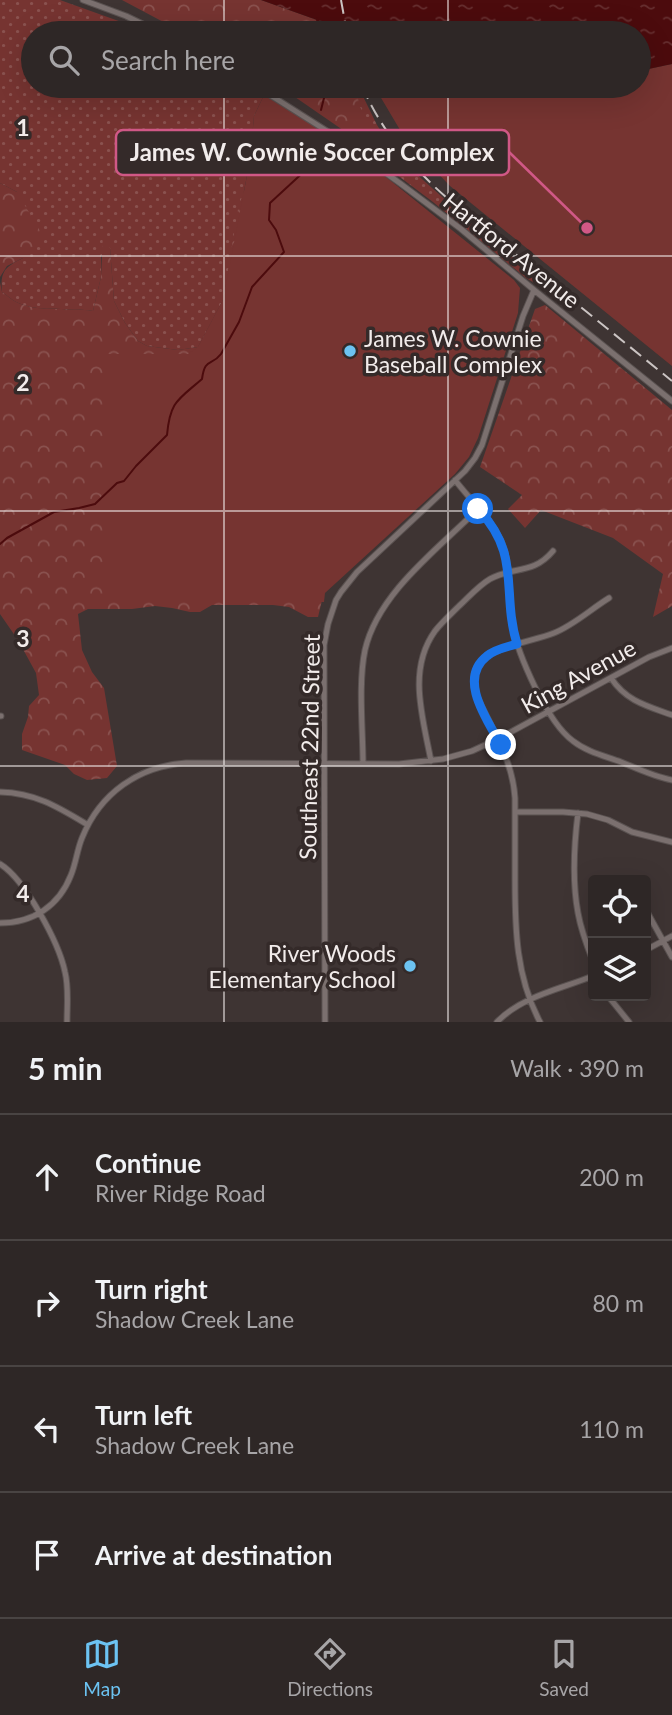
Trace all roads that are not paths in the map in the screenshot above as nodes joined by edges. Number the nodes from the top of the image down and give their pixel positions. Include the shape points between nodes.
1 (83, 0) edge
2 (136, 21) edge
3 (275, 98) edge
4 (534, 290) junction
5 (672, 401) edge
6 (455, 480) junction
7 (478, 509) junction
8 (553, 551) dead end
9 (509, 573) junction
10 (609, 598) dead end
11 (517, 644) junction
12 (672, 648) edge
13 (611, 678) junction
14 (549, 711) junction
15 (672, 715) edge
16 (498, 740) junction
17 (431, 761) junction
18 (324, 764) junction
19 (363, 764) junction
20 (672, 780) edge
21 (0, 792) edge
22 (515, 812) junction
23 (578, 813) junction
24 (88, 824) junction
25 (672, 842) edge
26 (0, 864) edge
27 (39, 914) junction
28 (651, 919) edge
29 (0, 923) edge
30 (672, 936) edge
31 (663, 941) junction
32 (651, 947) edge
33 (588, 948) edge
34 (672, 957) edge
35 (588, 978) edge
36 (530, 1000) junction
37 (612, 1001) edge
38 (67, 1022) edge
39 (325, 1022) edge
40 (497, 1022) edge
41 (540, 1022) edge
42 (629, 1022) edge

1 - 2 street
3 - 4 street, Hartford Avenue via 374,163
4 - 5 street, Hartford Avenue
4 - 6 street, Southeast 22nd Street via 482,445
6 - 7 street
6 - 18 street, Southeast 22nd Street via 357,572 336,600 324,645
7 - 9 street via 499,537
7 - 19 street via 404,580 378,615 362,674
8 - 9 street via 545,560
9 - 11 street
9 - 17 street via 492,578 472,594 435,631 427,646 419,690
10 - 11 street via 555,632
11 - 14 street
11 - 16 street via 487,656 474,674 477,698
12 - 13 street, King Avenue
13 - 14 street, King Avenue
13 - 15 street via 630,699
14 - 16 street, King Avenue
14 - 20 street via 580,746
16 - 17 street, King Avenue
16 - 22 street via 513,777
17 - 19 street, King Avenue
18 - 19 street, King Avenue
18 - 24 street, King Avenue via 163,766 122,785
18 - 39 street, Southeast 22nd Street
21 - 24 street via 34,796
22 - 23 street
22 - 36 street via 516,937
23 - 25 street
23 - 33 street via 576,903
24 - 27 street, King Avenue via 66,887
26 - 27 street via 15,876
27 - 29 street, King Avenue
27 - 38 street via 62,959 68,988
28 - 31 street
30 - 31 street
31 - 32 street
31 - 34 street
35 - 36 street
36 - 40 street
36 - 41 street
37 - 42 street

